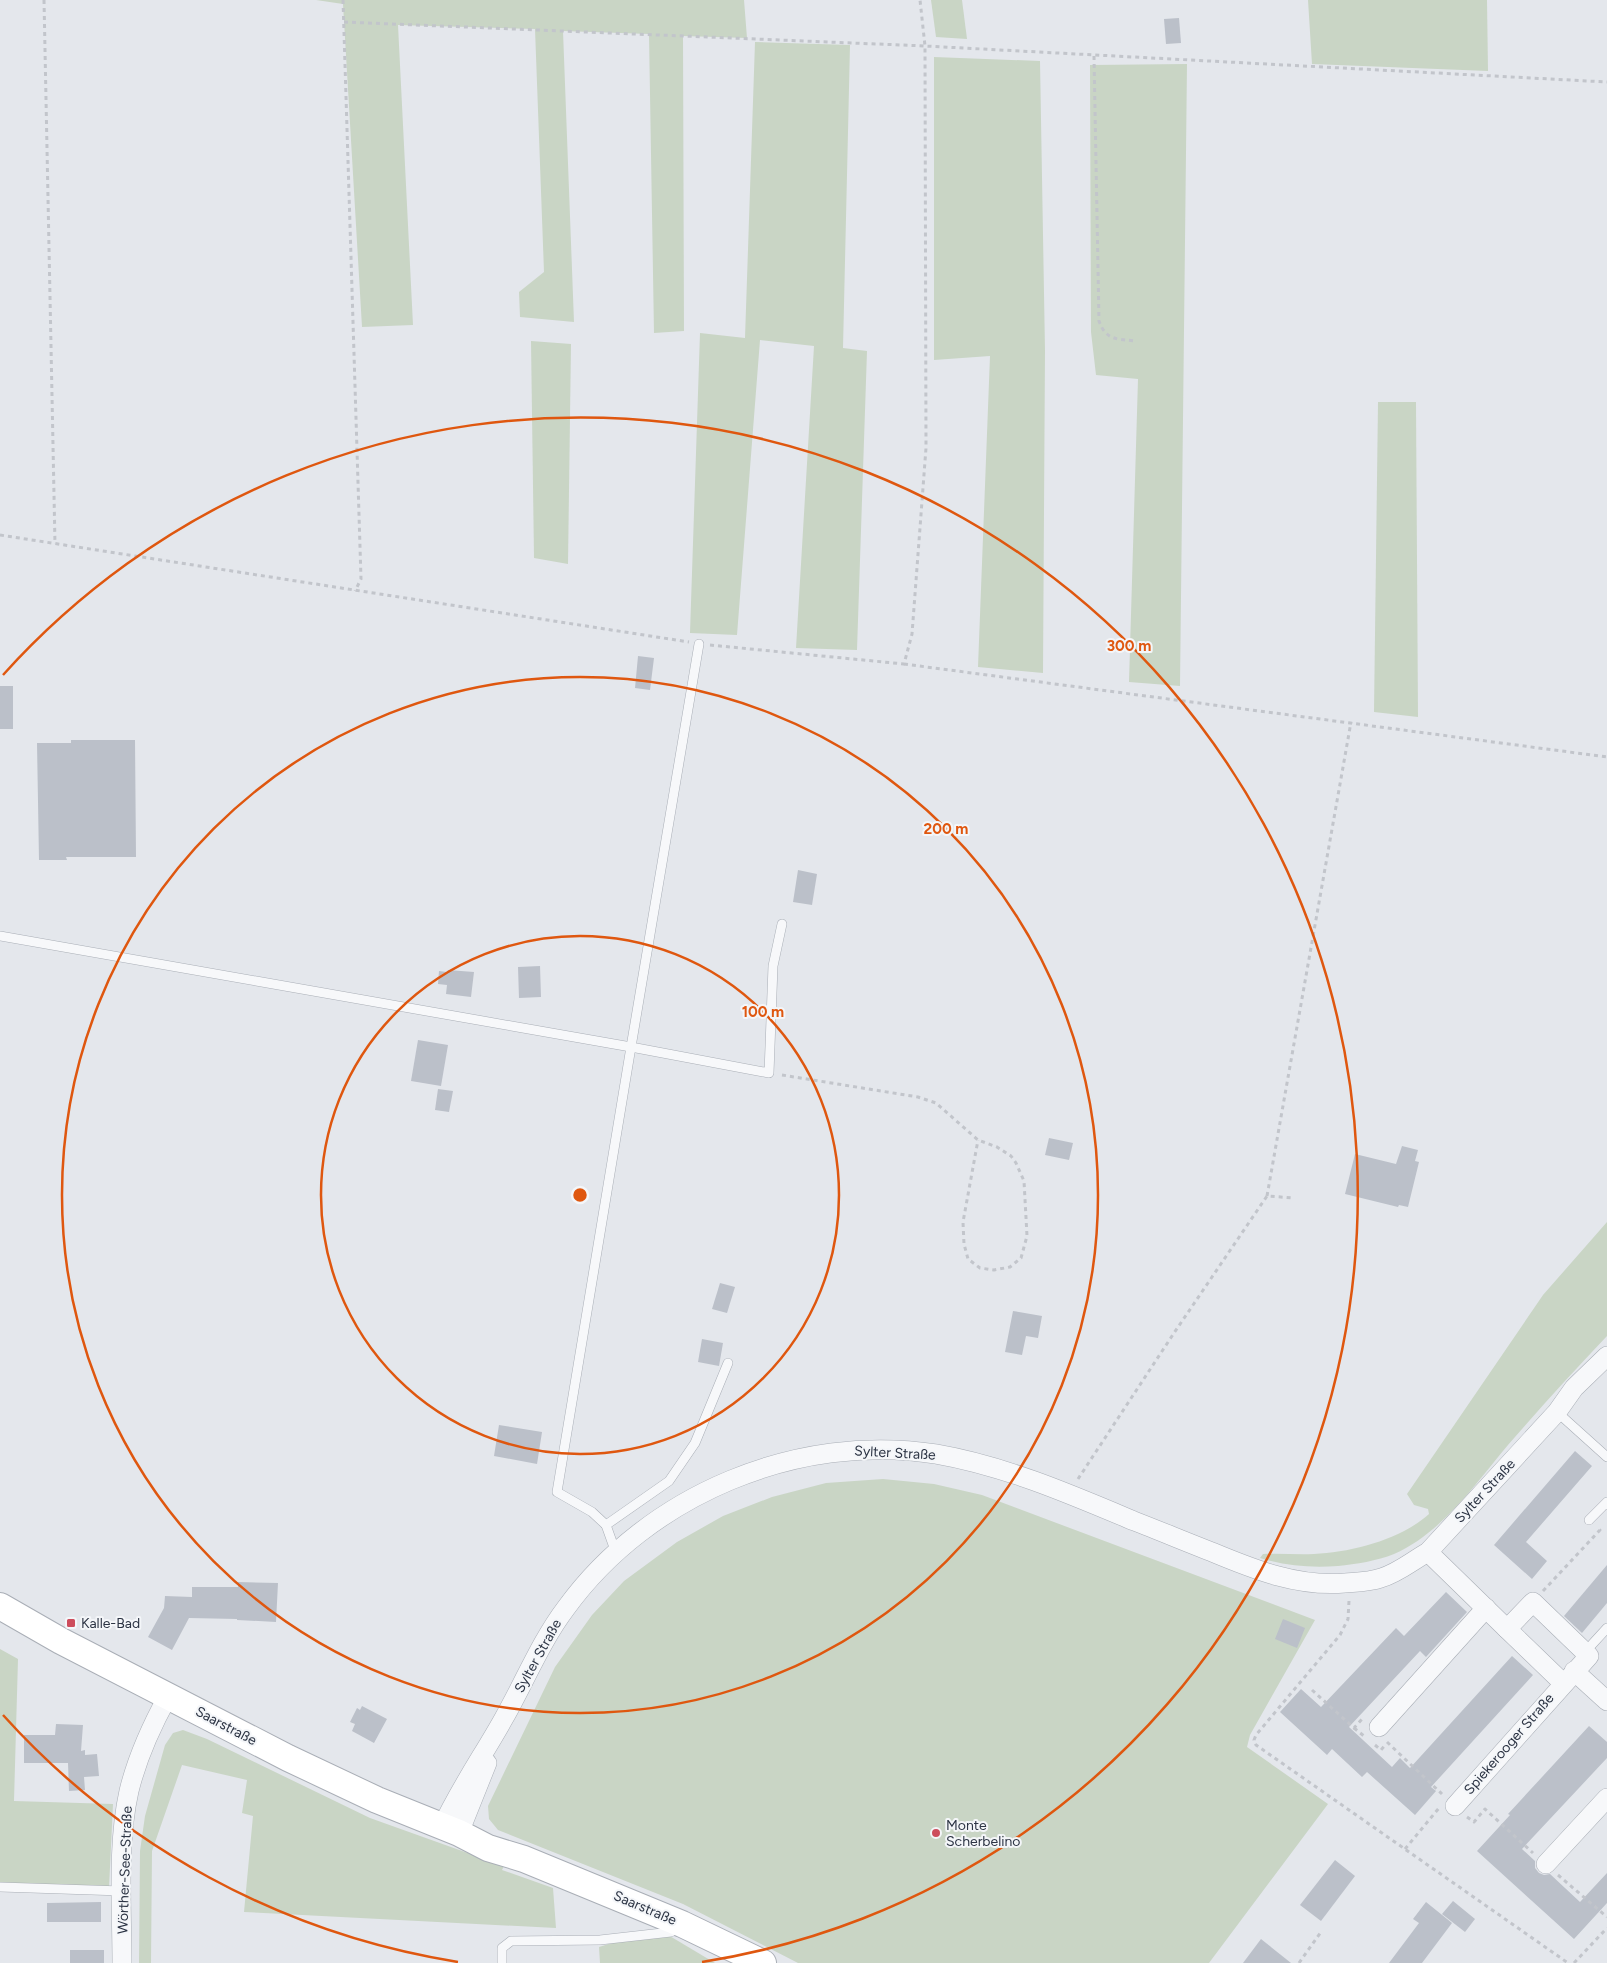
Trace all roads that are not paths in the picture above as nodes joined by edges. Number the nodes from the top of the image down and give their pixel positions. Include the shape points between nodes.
1 (699, 644) road end
2 (782, 924) dead end
3 (0, 936) edge
4 (631, 1047) junction
5 (1603, 1361) edge
6 (728, 1363) dead end
7 (1558, 1412) junction
8 (1607, 1457) edge
9 (1607, 1502) edge
10 (1590, 1520) road end
11 (606, 1525) junction
12 (1428, 1552) junction
13 (616, 1554) junction
14 (0, 1606) edge
15 (1486, 1608) junction
16 (1607, 1628) edge
17 (1507, 1629) junction
18 (1585, 1652) junction
19 (1569, 1677) junction
20 (168, 1696) junction
21 (1607, 1700) edge
22 (1379, 1728) road end
23 (1607, 1798) edge
24 (1451, 1802) road end
25 (451, 1830) junction
26 (1546, 1864) dead end
27 (0, 1887) edge
28 (122, 1891) junction
29 (682, 1924) junction
30 (122, 1963) edge
31 (502, 1963) edge
32 (763, 1963) edge

1 - 4 lane
2 - 4 lane via 773,966 769,1072
3 - 4 lane
4 - 11 lane via 557,1492 592,1512
5 - 7 street, Sylter Straße via 1574,1388
6 - 11 lane via 695,1444 669,1481
7 - 8 lane
7 - 12 street, Sylter Straße
9 - 10 lane
11 - 13 lane
12 - 13 street, Sylter Straße via 1408,1563 1378,1568 1348,1582 1314,1584 1260,1572 1012,1473 950,1457 878,1450 839,1452 771,1466 714,1487 668,1513
12 - 15 street, Spiekerooger Straße
13 - 25 street, Sylter Straße via 583,1586 550,1632 504,1717
14 - 20 main road, Saarstraße
15 - 17 street, Spiekerooger Straße
15 - 22 street
16 - 18 lane
17 - 18 street via 1533,1602
17 - 19 street, Spiekerooger Straße
18 - 19 street, Spiekerooger Straße via 1589,1656
19 - 21 street, Spiekerooger Straße
19 - 24 street, Spiekerooger Straße
20 - 25 main road, Saarstraße via 288,1758
20 - 28 street, Wörther-See-Straße via 153,1724 128,1793
23 - 26 street
25 - 29 main road, Saarstraße via 488,1848 524,1859
27 - 28 lane
28 - 30 street, Wörther-See-Straße
29 - 31 lane via 671,1932 600,1940 511,1941 502,1948
29 - 32 main road, Saarstraße

